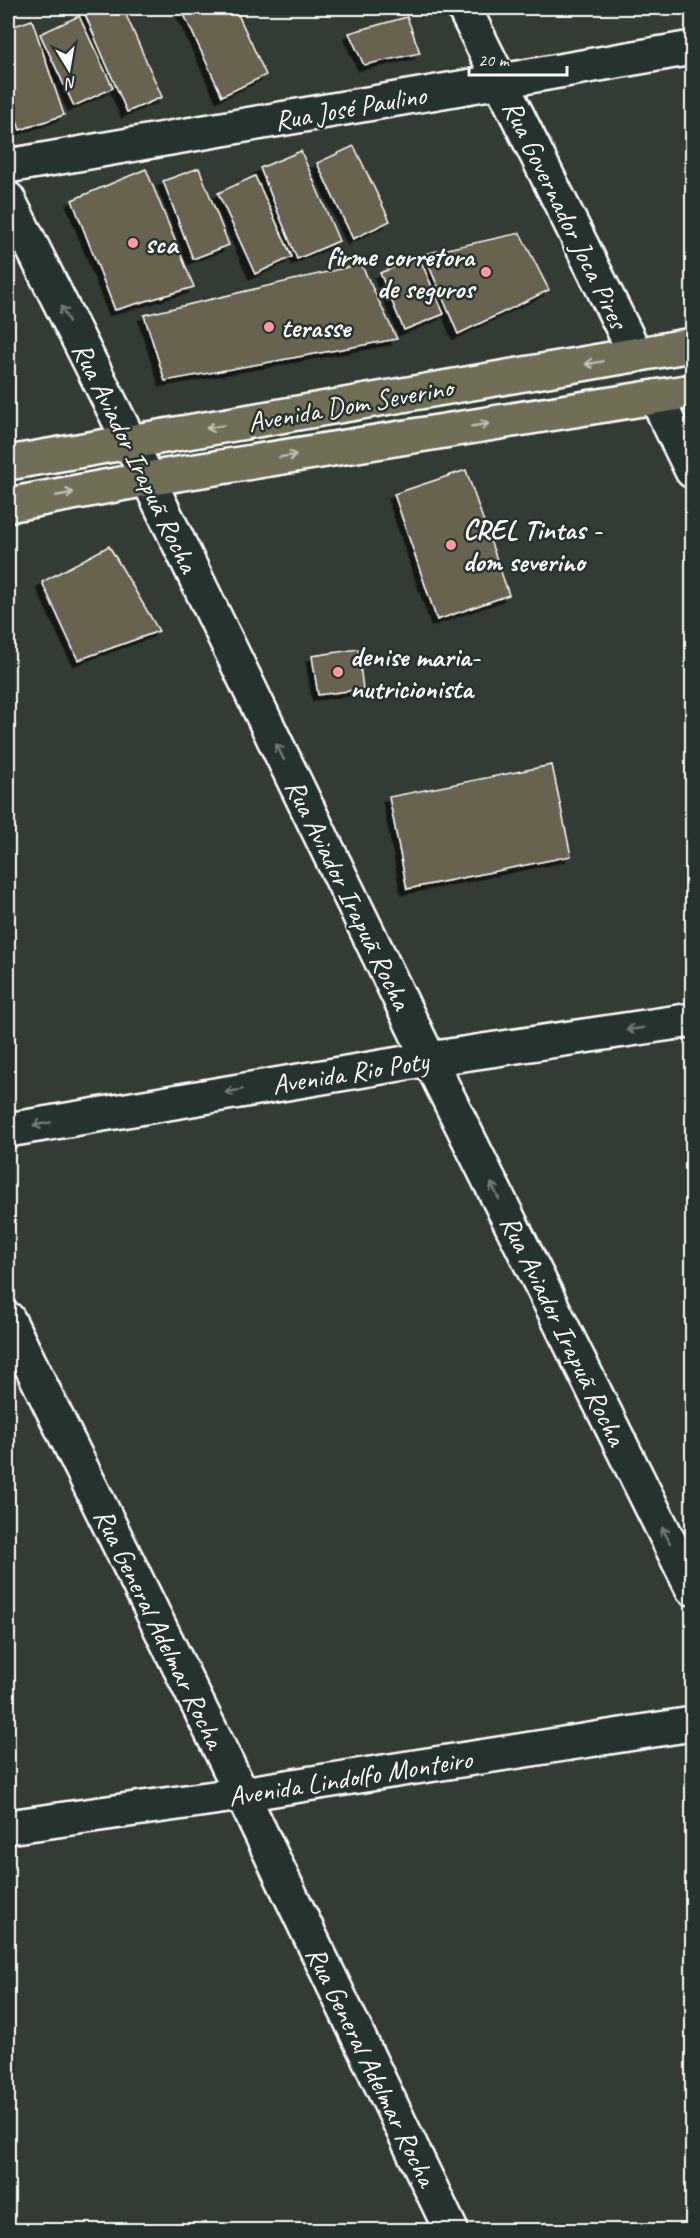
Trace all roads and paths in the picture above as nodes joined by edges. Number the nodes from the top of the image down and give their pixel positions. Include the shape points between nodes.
1 (464, 8) edge
2 (693, 48) edge
3 (501, 82) junction
4 (8, 166) edge
5 (8, 200) edge
6 (693, 345) edge
7 (636, 356) junction
8 (693, 391) edge
9 (656, 397) junction
10 (130, 442) junction
11 (8, 463) edge
12 (693, 471) edge
13 (147, 479) junction
14 (8, 505) edge
15 (693, 1020) edge
16 (429, 1059) junction
17 (8, 1130) edge
18 (8, 1319) edge
19 (693, 1587) edge
20 (693, 1724) edge
21 (242, 1794) junction
22 (8, 1827) edge
23 (451, 2230) edge

1 - 3 street, Rua Governador Joca Pires
2 - 3 street, Rua José Paulino
3 - 4 street, Rua José Paulino
3 - 7 street, Rua Governador Joca Pires
10 -> 5 street, Rua Aviador Irapuã Rocha
6 - 7 main road, Avenida Dom Severino
7 -> 10 main road, Avenida Dom Severino
8 - 9 main road, Avenida Dom Severino
9 - 12 street
13 -> 9 main road, Avenida Dom Severino
10 - 11 main road, Avenida Dom Severino
10 - 13 street, Rua Aviador Irapuã Rocha
14 -> 13 main road, Avenida Dom Severino
16 -> 13 street, Rua Aviador Irapuã Rocha
15 -> 16 street, Avenida Rio Poty
16 -> 17 street, Avenida Rio Poty
19 -> 16 street, Rua Aviador Irapuã Rocha
18 - 21 street, Rua General Adelmar Rocha
20 - 21 street, Avenida Lindolfo Monteiro
21 - 22 street, Avenida Lindolfo Monteiro
21 - 23 street, Rua General Adelmar Rocha

